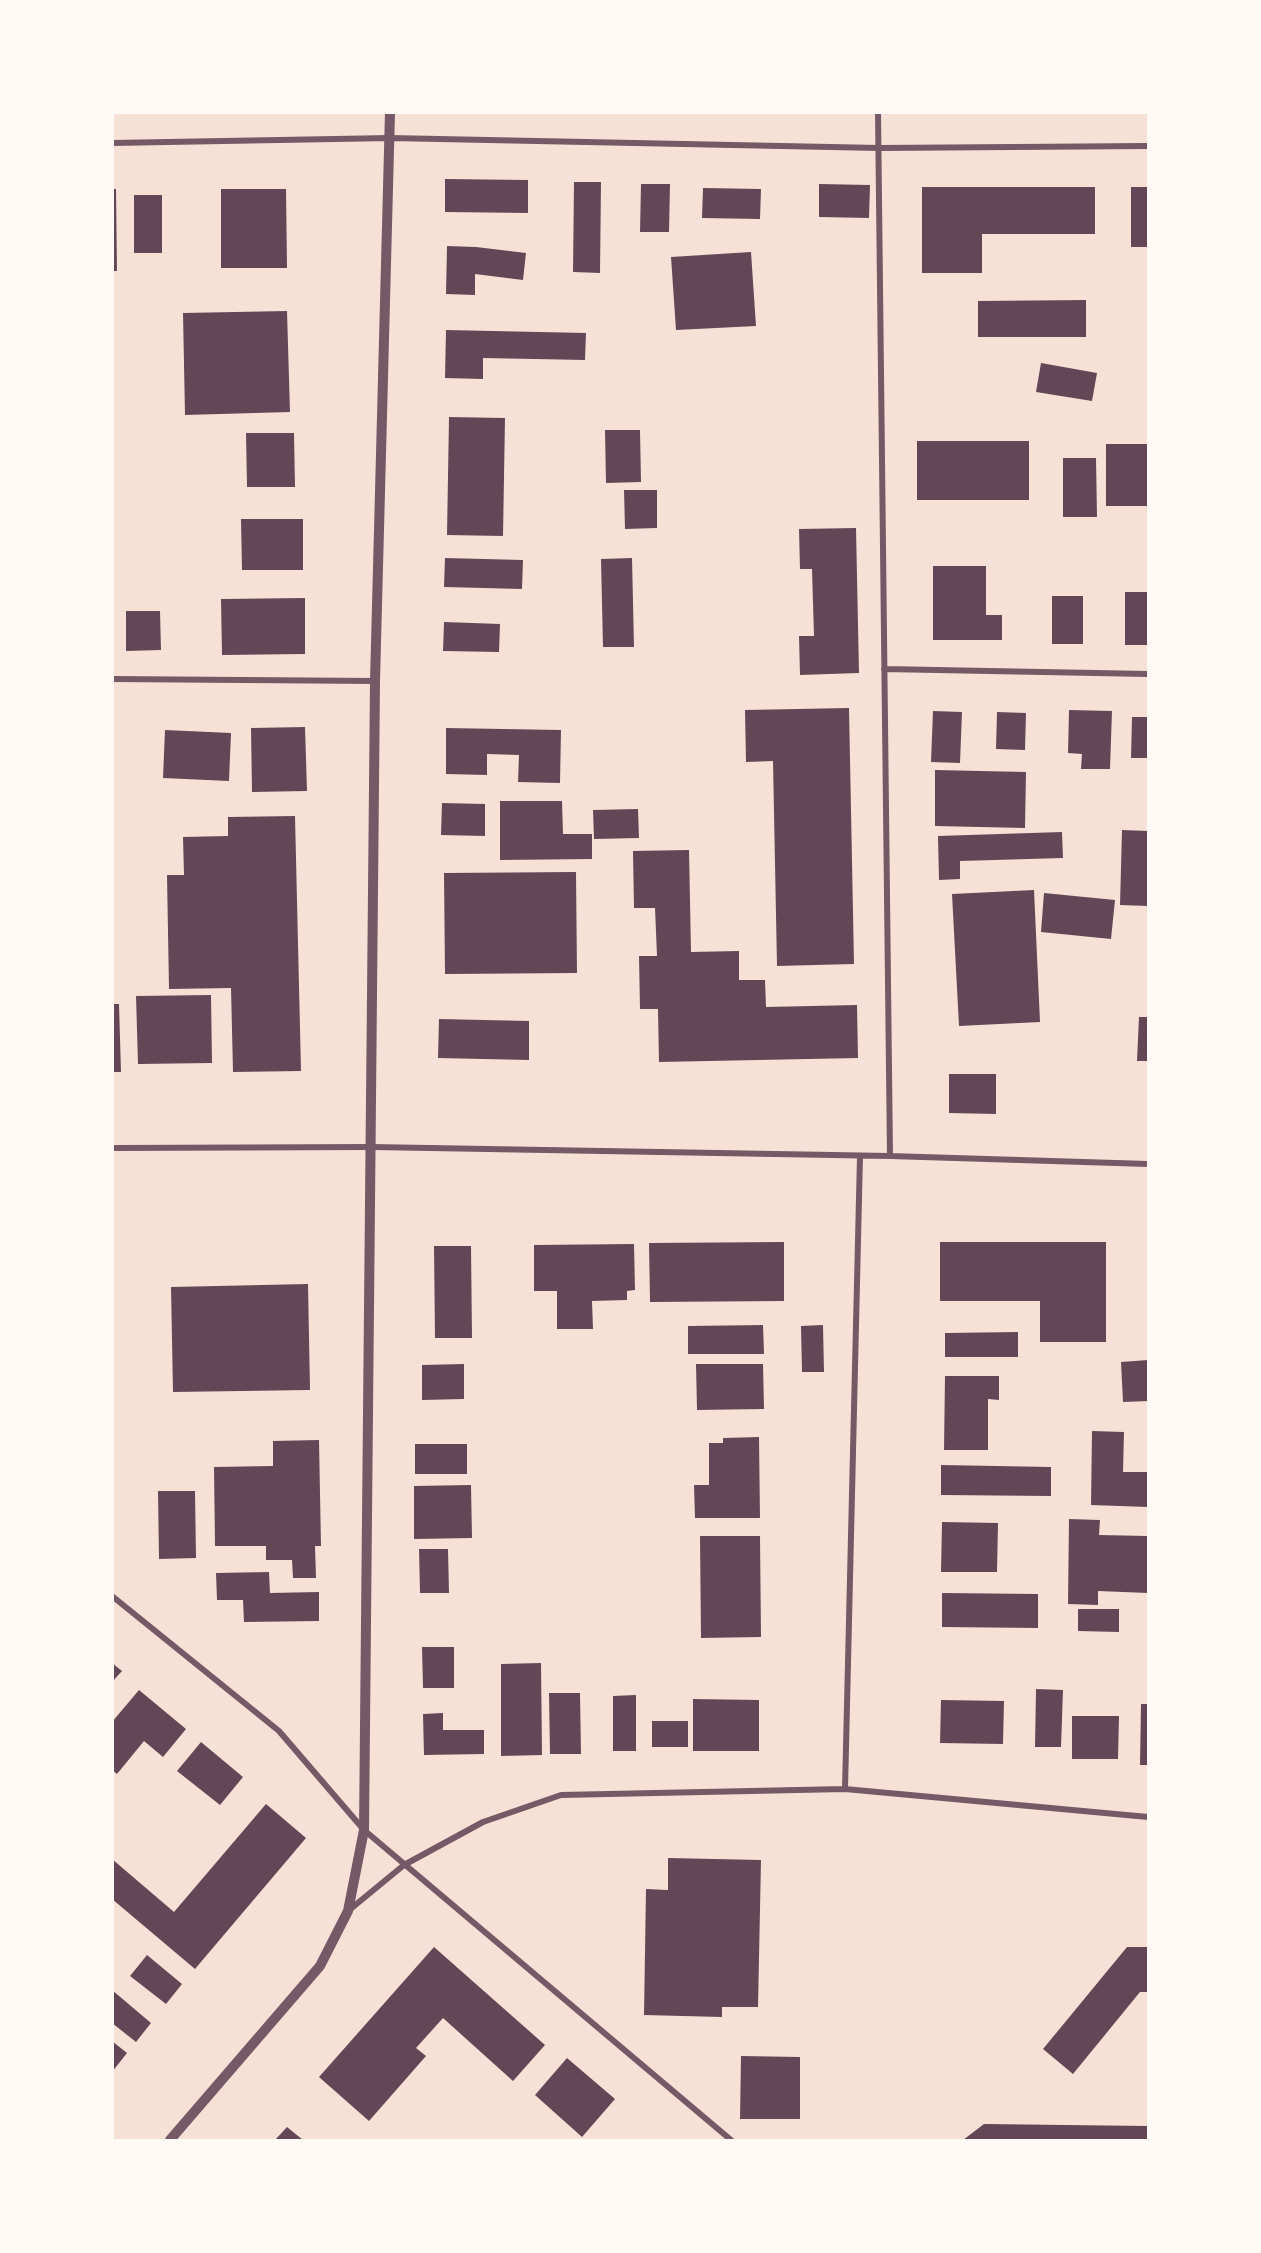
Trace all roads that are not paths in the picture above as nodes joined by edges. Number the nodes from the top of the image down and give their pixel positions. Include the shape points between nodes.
1 (390, 112) edge
2 (878, 112) edge
3 (390, 138) junction
4 (112, 143) edge
5 (1149, 146) edge
6 (879, 148) junction
7 (884, 669) junction
8 (1149, 674) edge
9 (112, 680) edge
10 (375, 681) junction
11 (372, 1147) junction
12 (112, 1149) edge
13 (860, 1156) junction
14 (890, 1156) junction
15 (1149, 1164) edge
16 (112, 1596) edge
17 (845, 1789) junction
18 (1149, 1817) edge
19 (364, 1830) junction
20 (404, 1865) junction
21 (348, 1911) junction
22 (170, 2140) edge
23 (731, 2140) edge

1 - 3 street
2 - 6 street
3 - 4 street
3 - 6 street
3 - 10 street
5 - 6 street
6 - 7 street
7 - 8 street
7 - 14 street
9 - 10 street
10 - 11 street
11 - 12 street
11 - 13 street
11 - 19 street
13 - 14 street
13 - 17 street
14 - 15 street
16 - 19 street via 279,1731
17 - 18 street
17 - 20 street via 561,1795 483,1822
19 - 20 street
19 - 21 street
20 - 21 street
20 - 23 street
21 - 22 street via 320,1966

